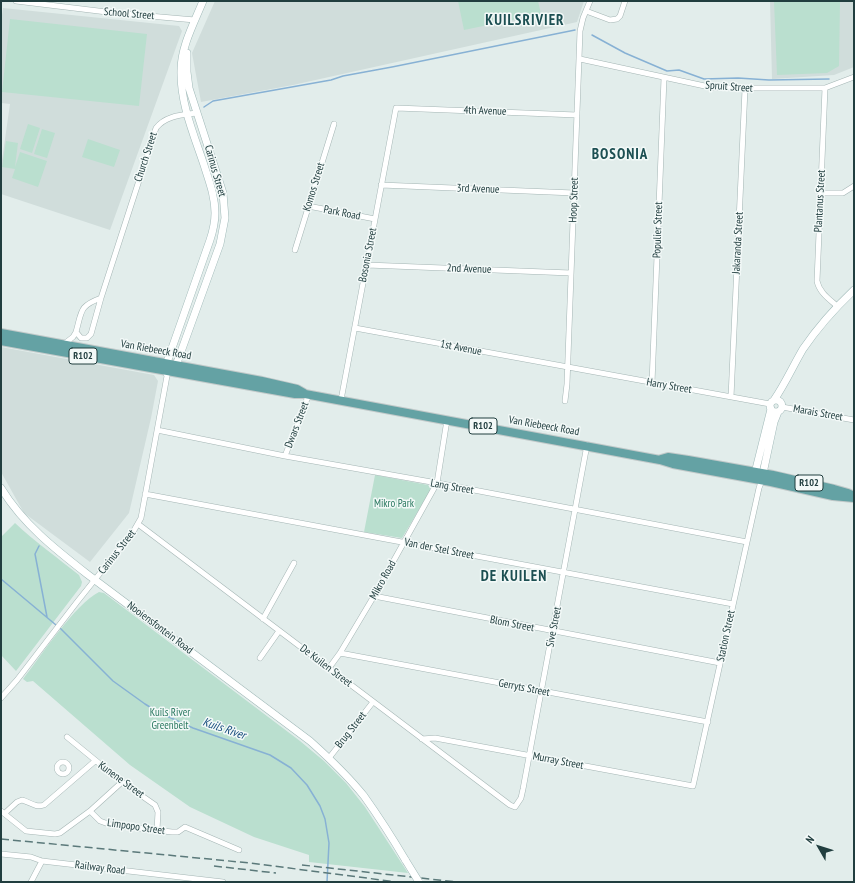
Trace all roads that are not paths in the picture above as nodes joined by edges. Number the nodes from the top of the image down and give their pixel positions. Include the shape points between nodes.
1 (16, 1) edge
2 (203, 1) edge
3 (590, 1) edge
4 (626, 1) edge
5 (586, 11) junction
6 (195, 20) junction
7 (190, 35) junction
8 (580, 58) junction
9 (854, 77) edge
10 (664, 78) junction
11 (825, 88) junction
12 (745, 89) junction
13 (395, 110) joint
14 (197, 113) junction
15 (188, 114) junction
16 (577, 115) junction
17 (334, 124) dead end
18 (381, 185) junction
19 (854, 186) edge
20 (574, 193) junction
21 (820, 193) junction
22 (308, 206) junction
23 (375, 219) junction
24 (295, 250) dead end
25 (367, 265) junction
26 (571, 272) junction
27 (854, 290) edge
28 (101, 298) junction
29 (837, 306) junction
30 (355, 328) junction
31 (76, 332) junction
32 (1, 333) edge
33 (1, 341) edge
34 (64, 344) junction
35 (568, 368) junction
36 (169, 369) junction
37 (652, 383) junction
38 (307, 394) junction
39 (731, 398) junction
40 (341, 400) junction
41 (565, 401) dead end
42 (776, 406) junction
43 (447, 420) junction
44 (854, 420) edge
45 (157, 430) junction
46 (587, 445) junction
47 (285, 456) junction
48 (759, 478) junction
49 (437, 483) junction
50 (1, 488) edge
51 (145, 494) junction
52 (854, 497) edge
53 (576, 510) junction
54 (138, 524) junction
55 (404, 542) junction
56 (747, 542) junction
57 (294, 563) dead end
58 (564, 572) junction
59 (95, 580) junction
60 (374, 596) junction
61 (733, 604) junction
62 (264, 619) junction
63 (279, 631) junction
64 (553, 632) junction
65 (340, 653) junction
66 (260, 658) dead end
67 (720, 663) junction
68 (329, 668) junction
69 (542, 691) junction
70 (1, 698) edge
71 (373, 702) junction
72 (708, 722) junction
73 (67, 737) dead end
74 (422, 739) junction
75 (530, 755) junction
76 (329, 758) junction
77 (95, 761) junction
78 (67, 773) dead end
79 (73, 780) junction
80 (122, 782) junction
81 (693, 786) joint
82 (515, 807) joint
83 (90, 810) junction
84 (3, 812) edge
85 (157, 830) junction
86 (240, 850) dead end
87 (1, 854) edge
88 (42, 861) junction
89 (31, 882) edge
90 (223, 882) edge
91 (419, 882) edge

1 - 6 street, School Street
2 - 6 street
3 - 5 street, Hoop Street
4 - 5 street via 617,19 610,20
5 - 8 street, Hoop Street via 580,31
6 - 7 street
7 - 14 street via 187,72
7 - 15 street via 184,47 181,70
8 - 10 street, Spruit Street
8 - 16 street, Hoop Street
9 - 11 street, Spruit Street
10 - 12 street, Spruit Street via 714,88
10 - 37 street, Populier Street
11 - 12 street, Spruit Street
11 - 21 street, Plantanus Street
12 - 39 street, Jakaranda Street
13 - 16 street, 4th Avenue via 399,107
13 - 18 street, Bosonia Street
14 - 15 street, Church Street
14 - 36 street, Carinus Street via 223,193 225,218 220,244
15 - 28 street, Church Street via 165,119 156,128
15 - 36 street, Carinus Street via 214,195 215,221
16 - 20 street, Hoop Street
17 - 22 street, Komos Street
18 - 20 street, 3rd Avenue
18 - 23 street, Bosonia Street
19 - 21 street via 843,193
20 - 26 street, Hoop Street
21 - 29 street, Plantanus Street via 817,281 821,292
22 - 23 street, Park Road
22 - 24 street, Komos Street
23 - 25 street, Bosonia Street
25 - 26 street, 2nd Avenue
25 - 30 street, Bosonia Street
26 - 35 street, Hoop Street
27 - 29 street
28 - 31 street via 85,306
28 - 31 street, Church Street via 91,334 84,339
29 - 42 street via 803,349
30 - 35 street, 1st Avenue
30 - 40 street, Bosonia Street
31 - 34 street via 73,338
32 - 34 main road, Van Riebeeck Road / R102
33 - 36 main road, Van Riebeeck Road / R102
34 - 36 main road, Van Riebeeck Road / R102
35 - 37 street, Harry Street
35 - 41 street, Hoop Street
36 - 38 main road, Van Riebeeck Road / R102 via 262,381 297,389
36 - 45 street, Carinus Street
37 - 39 street, Harry Street
38 - 40 main road, Van Riebeeck Road / R102
38 - 47 street, Dwars Street
39 - 42 street, Harry Street
40 - 43 main road, Van Riebeeck Road / R102
42 - 44 street, Marais Street
42 - 48 street
43 - 46 main road, Van Riebeeck Road / R102
43 - 49 street, Mikro Road
45 - 47 street, Lang Street
45 - 51 street, Carinus Street
46 - 48 main road, Van Riebeeck Road / R102 via 660,460 668,457 688,460
46 - 53 street, Sive Street
47 - 49 street, Lang Street
48 - 52 main road, Van Riebeeck Road / R102 via 833,496
48 - 56 street, Station Street
49 - 53 street, Lang Street
49 - 55 street, Mikro Road
50 - 59 street, Nooiensfontein Road via 31,527
51 - 54 street, Carinus Street
51 - 55 street, Van der Stel Street
53 - 56 street, Lang Street
53 - 58 street, Sive Street
54 - 59 street, Carinus Street
54 - 62 street, De Kuilen Street
55 - 58 street, Van der Stel Street
55 - 60 street, Mikro Road
56 - 61 street, Station Street
57 - 62 street
58 - 61 street, Van der Stel Street
58 - 64 street, Sive Street
59 - 70 street, Carinus Street
59 - 76 street, Nooiensfontein Road via 310,741
60 - 64 street, Blom Street
60 - 65 street, Mikro Road
61 - 67 street, Station Street
62 - 63 street, De Kuilen Street
63 - 66 street
63 - 68 street, De Kuilen Street
64 - 67 street, Blom Street
64 - 69 street, Sive Street
65 - 68 street, Mikro Road
65 - 69 street, Gerryts Street
67 - 72 street, Station Street
68 - 71 street, De Kuilen Street
69 - 72 street, Gerryts Street
69 - 75 street, Sive Street
71 - 74 street, De Kuilen Street
71 - 76 street, Brug Street
72 - 81 street, Station Street
73 - 77 street, Kunene Street
74 - 75 street, Murray Street via 434,738
74 - 82 street, De Kuilen Street
75 - 81 street, Murray Street
75 - 82 street, Sive Street via 521,798
76 - 91 street, Nooiensfontein Road, bridge via 363,795
77 - 79 street
77 - 80 street, Kunene Street
78 - 79 street
79 - 84 street via 44,805 34,806 22,800
80 - 83 street
80 - 85 street, Kunene Street via 157,807
83 - 84 street via 60,833 55,834 31,832
83 - 85 street, Limpopo Street via 100,821 111,825
85 - 86 street, Limpopo Street via 176,832 185,827
87 - 88 street, Railway Road via 31,857
88 - 89 street
88 - 90 street, Railway Road

